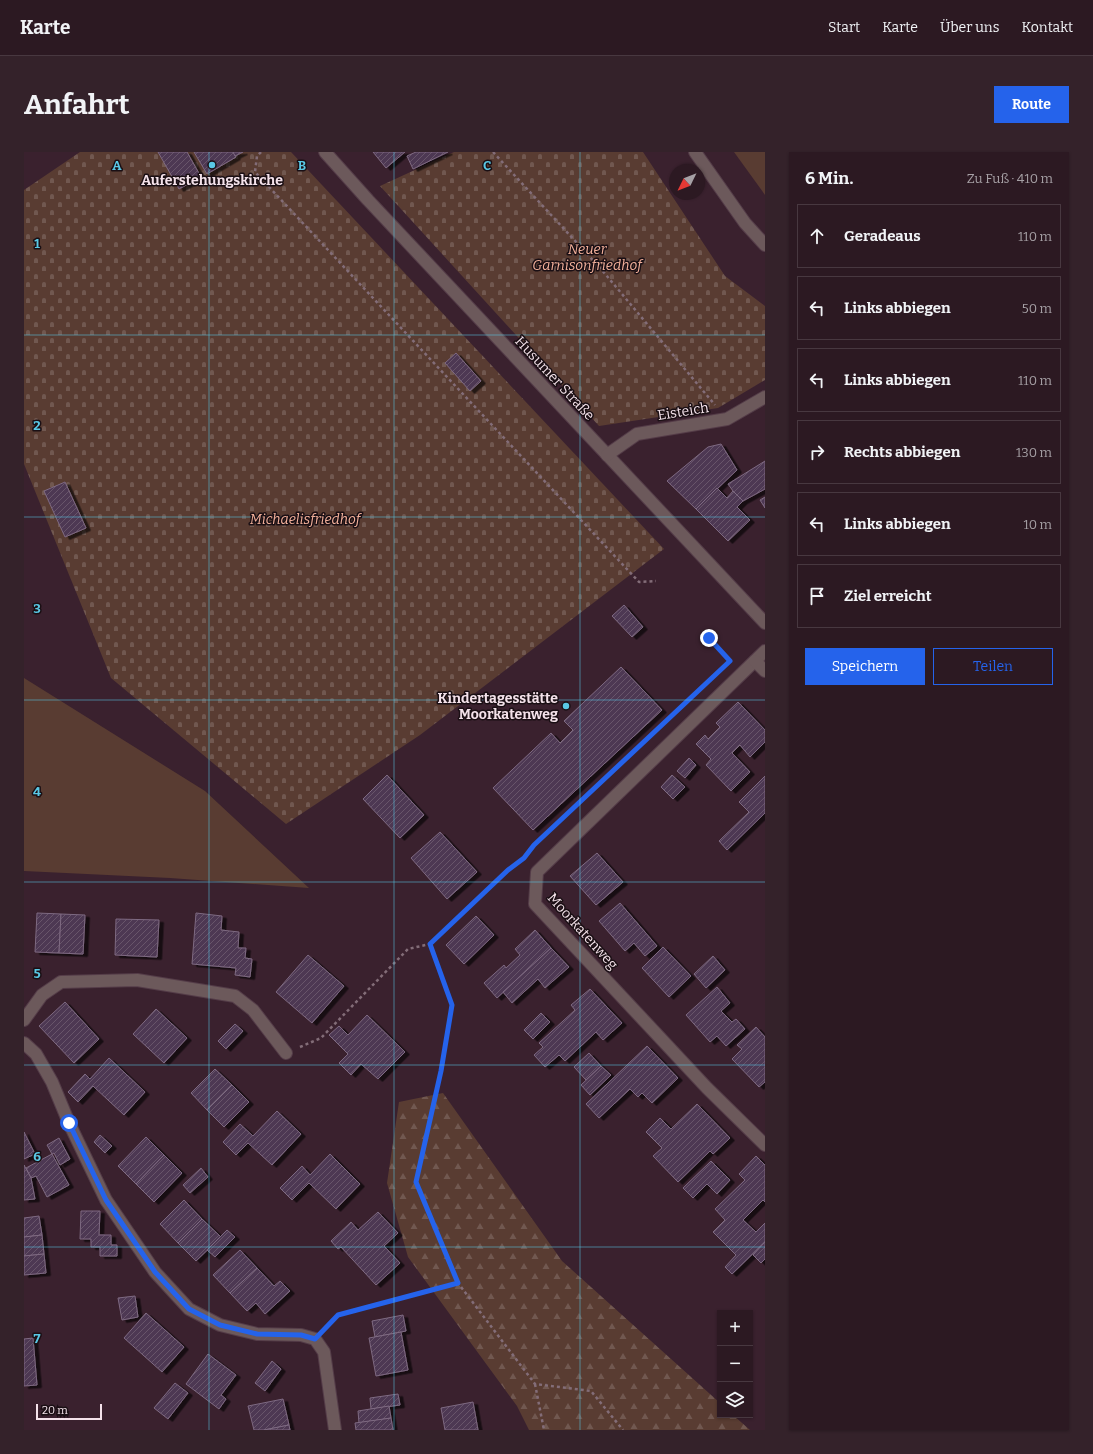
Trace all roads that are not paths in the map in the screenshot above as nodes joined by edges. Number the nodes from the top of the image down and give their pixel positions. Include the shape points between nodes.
1 (325, 152) edge
2 (695, 152) edge
3 (765, 245) edge
4 (765, 396) edge
5 (607, 455) junction
6 (765, 623) edge
7 (765, 651) edge
8 (755, 660) junction
9 (765, 671) edge
10 (24, 1020) edge
11 (24, 1043) edge
12 (286, 1053) road end
13 (765, 1145) edge
14 (335, 1430) edge

1 - 5 street, Husumer Straße
2 - 3 street via 745,223
4 - 5 street, Eisteich via 727,419 637,434
5 - 6 street, Husumer Straße
7 - 8 street, Moorkatenweg
8 - 9 street
8 - 13 street, Moorkatenweg via 537,872 535,904 707,1088
10 - 12 street via 42,995 61,982 137,980 235,996 253,1010
11 - 14 street via 36,1054 52,1082 106,1200 155,1272 189,1309 220,1325 257,1334 301,1335 315,1339 324,1352

